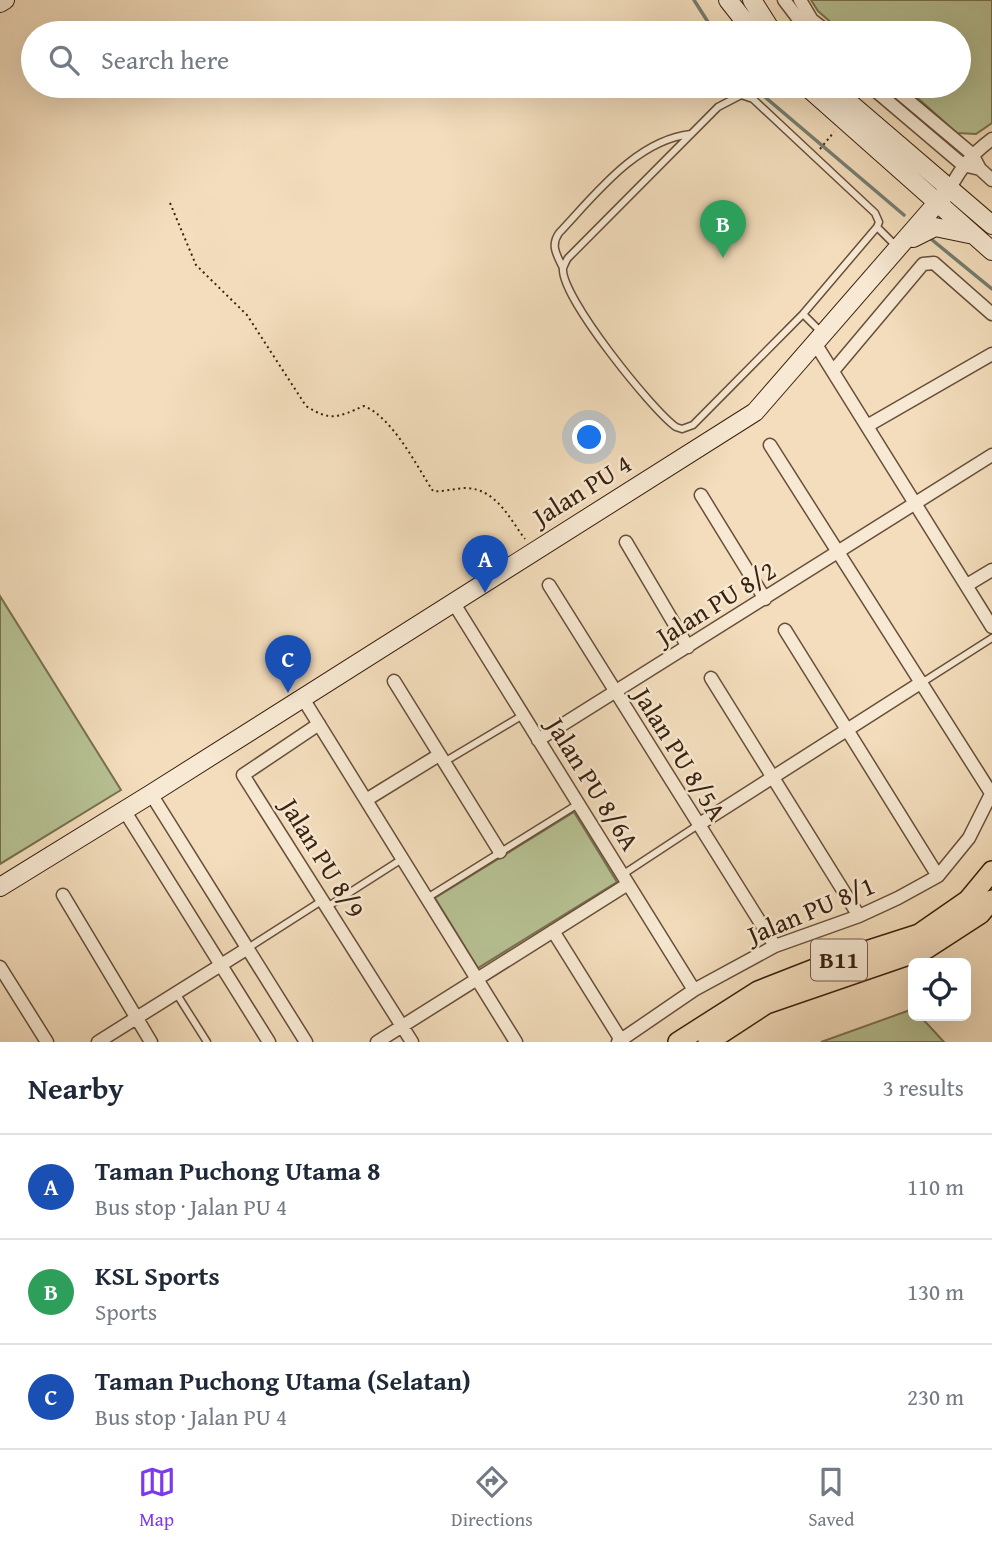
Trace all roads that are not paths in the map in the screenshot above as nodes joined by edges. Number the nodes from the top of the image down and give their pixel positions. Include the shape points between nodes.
1 (5, 0) edge
2 (728, 0) edge
3 (735, 0) edge
4 (752, 0) edge
5 (784, 0) edge
6 (800, 0) edge
7 (0, 4) edge
8 (745, 21) edge
9 (747, 21) edge
10 (765, 21) edge
11 (800, 21) edge
12 (813, 21) edge
13 (732, 98) edge
14 (749, 98) edge
15 (819, 98) edge
16 (844, 98) edge
17 (884, 98) edge
18 (906, 98) edge
19 (691, 134) junction
20 (992, 139) edge
21 (972, 153) junction
22 (963, 165) junction
23 (898, 169) junction
24 (980, 169) junction
25 (992, 180) edge
26 (950, 188) junction
27 (937, 204) junction
28 (992, 225) edge
29 (877, 227) junction
30 (974, 236) junction
31 (901, 245) junction
32 (992, 251) edge
33 (563, 268) junction
34 (803, 314) junction
35 (992, 314) edge
36 (819, 338) junction
37 (992, 354) edge
38 (832, 371) junction
39 (867, 426) junction
40 (770, 445) dead end
41 (992, 455) edge
42 (701, 495) dead end
43 (915, 502) junction
44 (626, 542) dead end
45 (840, 552) junction
46 (992, 570) edge
47 (549, 585) dead end
48 (967, 585) junction
49 (765, 599) junction
50 (453, 602) junction
51 (992, 627) edge
52 (785, 630) dead end
53 (992, 638) edge
54 (688, 647) junction
55 (711, 678) dead end
56 (394, 681) dead end
57 (922, 682) junction
58 (615, 692) junction
59 (302, 698) junction
60 (523, 715) junction
61 (319, 724) junction
62 (849, 730) junction
63 (538, 740) junction
64 (442, 758) junction
65 (773, 779) junction
66 (992, 793) edge
67 (151, 794) junction
68 (366, 800) junction
69 (578, 804) junction
70 (124, 810) junction
71 (698, 825) junction
72 (500, 852) junction
73 (403, 859) junction
74 (992, 871) edge
75 (938, 876) junction
76 (625, 879) junction
77 (0, 887) edge
78 (63, 895) dead end
79 (427, 898) junction
80 (992, 900) edge
81 (325, 904) junction
82 (859, 916) junction
83 (553, 931) junction
84 (775, 947) junction
85 (248, 948) junction
86 (221, 965) junction
87 (0, 967) edge
88 (477, 979) junction
89 (694, 990) junction
90 (176, 993) junction
91 (136, 1018) junction
92 (402, 1026) junction
93 (620, 1041) edge
94 (47, 1042) edge
95 (98, 1042) edge
96 (151, 1042) edge
97 (207, 1042) edge
98 (269, 1042) edge
99 (306, 1042) edge
100 (377, 1042) edge
101 (412, 1042) edge
102 (516, 1042) edge
103 (678, 1042) edge
104 (708, 1042) edge

1 - 7 street
2 - 8 street
3 - 9 street
4 - 10 street
5 - 11 street
6 - 12 street
13 - 19 lane
14 - 29 lane via 875,213
15 - 23 street
16 - 26 street
17 - 22 street
18 - 21 street
19 - 33 lane
19 - 33 lane via 663,142 624,165 559,233 553,242
20 - 21 street
21 - 22 street
21 - 24 street
22 - 24 street
22 - 26 street
23 - 27 street
23 - 31 street via 918,207
24 - 25 street
26 - 27 street, Jalan PU 4
26 - 28 street
27 - 30 street
27 - 31 street, Jalan PU 4
29 - 31 lane
29 - 34 lane
30 - 31 street via 935,227
30 - 32 street
31 - 36 street, Jalan PU 4
33 - 34 lane via 580,307 612,359 671,424 682,429 692,425
34 - 36 lane
35 - 38 street via 928,262
36 - 38 street
36 - 50 street, Jalan PU 4 via 755,412
37 - 39 street
38 - 39 street
39 - 43 street
40 - 45 street
41 - 43 street, Jalan PU 8/2
42 - 49 street
43 - 45 street, Jalan PU 8/2
43 - 48 street
44 - 54 street
45 - 49 street, Jalan PU 8/2
45 - 57 street
46 - 48 street
47 - 58 street, Jalan PU 8/5A
48 - 51 street
49 - 54 street, Jalan PU 8/2
50 - 59 street, Jalan PU 4
50 - 60 street, Jalan PU 8/6A
52 - 62 street
53 - 57 lane
54 - 58 street, Jalan PU 8/2
55 - 65 street
56 - 64 street
57 - 62 street
57 - 66 street
58 - 63 street, Jalan PU 8/2
58 - 71 street, Jalan PU 8/5A
59 - 61 street
59 - 67 street, Jalan PU 4
60 - 63 street, Jalan PU 8/6A
60 - 64 lane
61 - 68 street
61 - 81 street, Jalan PU 8/9 via 243,775
62 - 65 street
62 - 75 street
63 - 69 street, Jalan PU 8/6A
64 - 68 street
64 - 72 street
65 - 71 street
65 - 82 street
66 - 75 street, Jalan PU 8/1 via 969,838
67 - 70 street, Jalan PU 4
67 - 85 street
68 - 73 street
69 - 72 lane
69 - 76 street, Jalan PU 8/6A
70 - 77 street, Jalan PU 4
70 - 86 street
71 - 76 lane
71 - 84 street, Jalan PU 8/5A
72 - 79 lane
73 - 79 street
73 - 81 lane
74 - 103 main road, B11 via 968,900 919,934 758,990
75 - 82 street, Jalan PU 8/1
76 - 83 street
76 - 89 street, Jalan PU 8/6A
78 - 91 street
79 - 88 street
80 - 104 main road, B11 via 980,914 926,949 766,1004
81 - 85 lane
81 - 92 street, Jalan PU 8/9
82 - 84 street, Jalan PU 8/1
83 - 88 street
83 - 93 street
84 - 89 street, Jalan PU 8/1
85 - 86 street
85 - 99 street
86 - 90 street
86 - 98 street
87 - 94 street
88 - 92 street
88 - 102 street
89 - 93 street, Jalan PU 8/1
90 - 91 street
90 - 97 lane
91 - 95 street
91 - 96 street
92 - 100 street
92 - 101 street, Jalan PU 8/9

